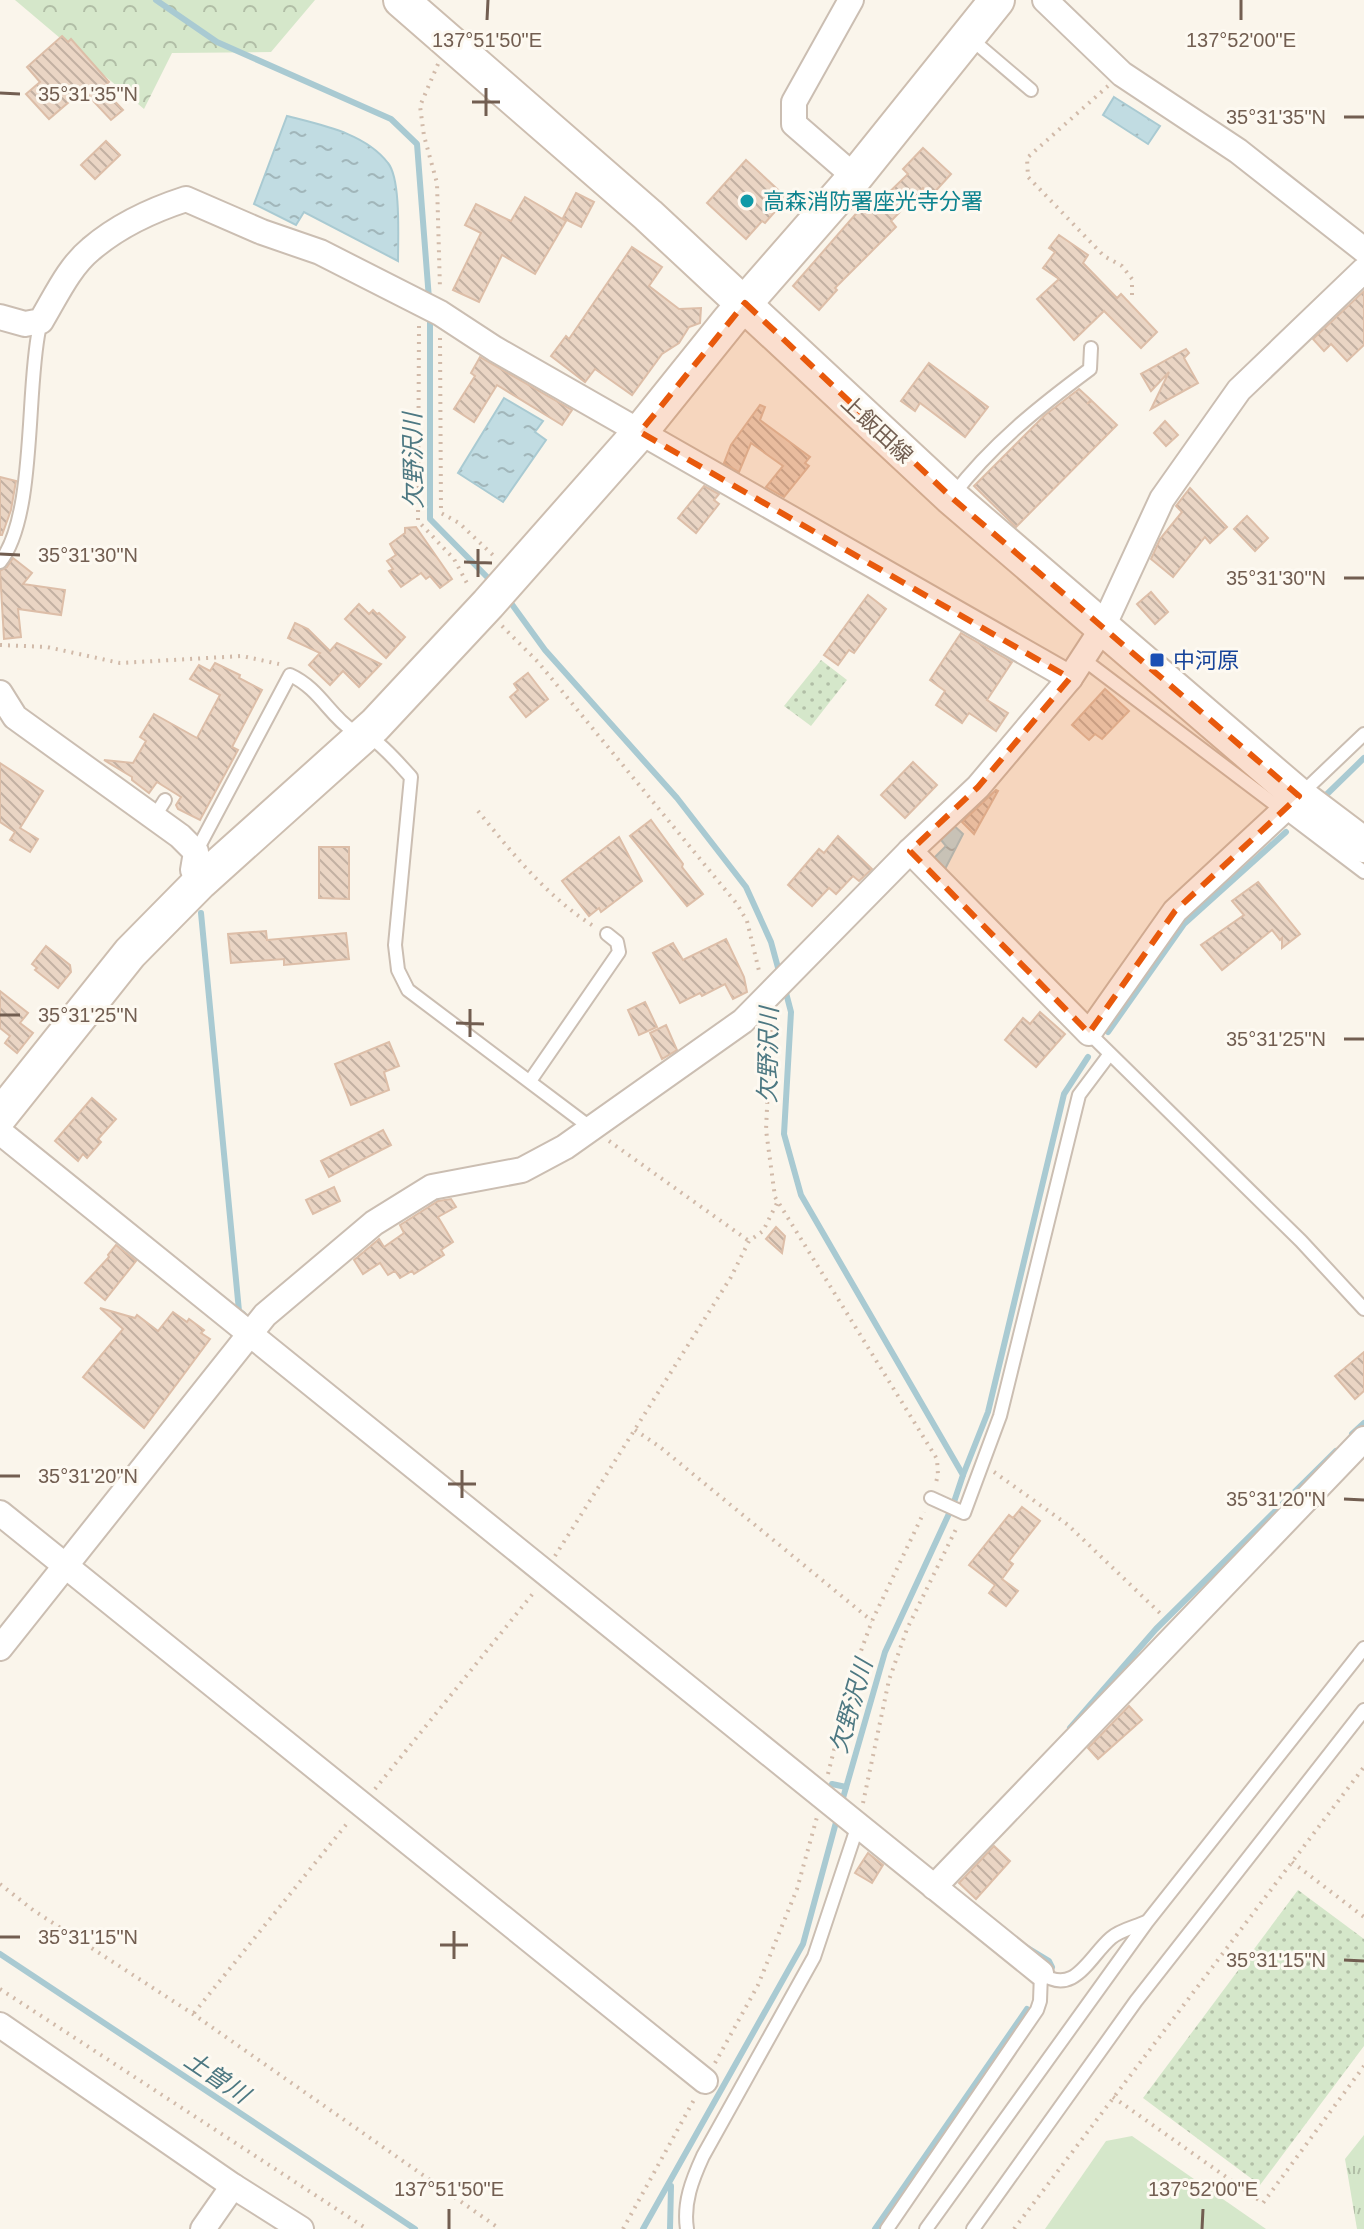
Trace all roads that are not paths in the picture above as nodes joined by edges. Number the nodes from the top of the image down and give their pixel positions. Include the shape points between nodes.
1 (851, 0) edge
2 (997, 0) edge
3 (1045, 0) edge
4 (407, 2) edge
5 (968, 36) junction
6 (1031, 90) dead end
7 (855, 177) junction
8 (1364, 250) edge
9 (1364, 270) edge
10 (745, 303) junction
11 (0, 317) edge
12 (36, 322) junction
13 (1091, 348) dead end
14 (640, 432) junction
15 (951, 497) junction
16 (0, 562) edge
17 (1102, 629) junction
18 (1076, 669) junction
19 (0, 693) edge
20 (366, 734) junction
21 (1364, 734) edge
22 (1291, 803) junction
23 (1364, 845) edge
24 (910, 851) junction
25 (198, 867) junction
26 (1364, 872) edge
27 (607, 934) road end
28 (1089, 1033) junction
29 (1109, 1055) junction
30 (530, 1081) junction
31 (0, 1116) edge
32 (591, 1128) junction
33 (0, 1132) edge
34 (1364, 1309) edge
35 (250, 1333) junction
36 (1364, 1439) edge
37 (935, 1500) road end
38 (0, 1513) edge
39 (65, 1567) junction
40 (0, 1648) edge
41 (1364, 1648) edge
42 (1364, 1710) edge
43 (854, 1821) junction
44 (934, 1887) junction
45 (1147, 1922) junction
46 (1041, 1973) junction
47 (0, 2025) edge
48 (705, 2081) road end
49 (233, 2186) junction
50 (203, 2229) edge
51 (301, 2229) edge
52 (687, 2229) edge
53 (887, 2229) edge
54 (926, 2229) edge
55 (973, 2229) edge

1 - 7 street via 794,102 794,124
2 - 5 street
3 - 8 street via 1122,74 1238,151
4 - 10 street, 上飯田線
5 - 6 lane
5 - 7 street
7 - 10 street
9 - 17 street via 1239,390 1162,499
10 - 14 street
10 - 15 street, 上飯田線
11 - 12 street
12 - 14 street via 90,249 147,212 186,199 320,252 428,307
12 - 16 lane via 23,500 8,552
13 - 15 lane via 1090,369 1027,417
14 - 18 street
14 - 20 street
15 - 17 street, 上飯田線
17 - 18 street
17 - 22 street, 上飯田線
18 - 22 lane
18 - 24 street via 978,787
19 - 25 street via 15,717 160,808
20 - 25 street
20 - 25 lane via 352,730 290,675
20 - 30 lane via 411,777 395,945 398,970 408,990
21 - 22 lane
22 - 23 street, 上飯田線
22 - 26 lane
22 - 28 street via 1175,911
24 - 28 street
24 - 32 street via 743,1021
25 - 31 street
27 - 30 lane via 619,952
28 - 29 lane
29 - 34 lane
29 - 37 lane via 1079,1095 1000,1416 964,1513
30 - 32 lane
32 - 35 street via 522,1170 432,1187 374,1223
33 - 35 street
35 - 39 street
35 - 43 street
36 - 44 street
38 - 39 street
39 - 40 street
39 - 48 street
41 - 45 lane
42 - 55 lane via 1136,2001
43 - 44 street
43 - 52 lane via 814,1957 703,2156 691,2182
44 - 46 street
45 - 46 lane via 1113,1936 1065,1981
45 - 54 lane
46 - 53 lane via 1037,2010
47 - 49 street
49 - 50 street
49 - 51 street

